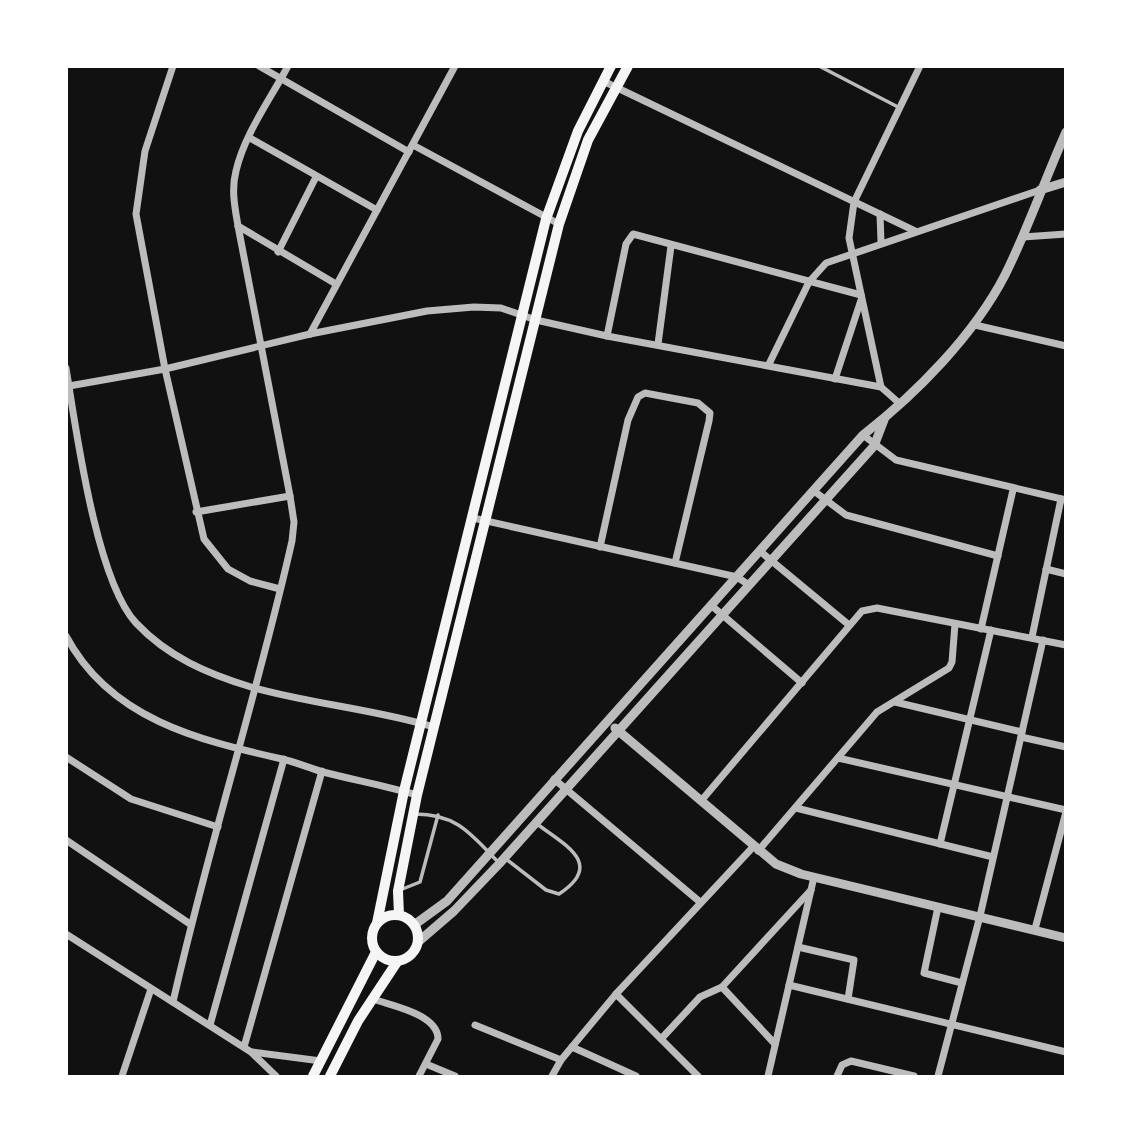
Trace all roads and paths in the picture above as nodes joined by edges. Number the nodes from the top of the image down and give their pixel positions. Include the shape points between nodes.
1 (173, 66) edge
2 (259, 66) edge
3 (288, 66) edge
4 (455, 66) edge
5 (611, 66) edge
6 (628, 66) edge
7 (818, 66) edge
8 (920, 66) edge
9 (282, 78) junction
10 (603, 81) junction
11 (617, 87) junction
12 (900, 108) junction
13 (1066, 132) edge
14 (250, 138) junction
15 (411, 148) junction
16 (316, 177) junction
17 (1066, 182) edge
18 (1040, 190) junction
19 (854, 202) junction
20 (377, 210) junction
21 (880, 214) junction
22 (546, 219) junction
23 (559, 224) junction
24 (238, 226) junction
25 (915, 231) junction
26 (1066, 234) edge
27 (1023, 237) junction
28 (881, 242) junction
29 (671, 246) junction
30 (278, 252) junction
31 (852, 252) junction
32 (809, 282) junction
33 (335, 284) junction
34 (861, 297) junction
35 (524, 317) junction
36 (536, 320) junction
37 (975, 325) junction
38 (310, 334) junction
39 (607, 336) junction
40 (658, 344) junction
41 (1066, 346) edge
42 (261, 347) junction
43 (769, 364) junction
44 (66, 368) edge
45 (165, 369) junction
46 (835, 380) junction
47 (69, 386) junction
48 (881, 387) junction
49 (899, 403) junction
50 (884, 418) junction
51 (863, 435) junction
52 (874, 446) junction
53 (1013, 490) junction
54 (814, 491) junction
55 (290, 496) junction
56 (824, 500) junction
57 (1063, 500) edge
58 (197, 512) junction
59 (473, 518) junction
60 (486, 522) junction
61 (600, 547) junction
62 (761, 552) junction
63 (998, 556) junction
64 (770, 561) junction
65 (675, 563) junction
66 (1046, 569) junction
67 (1066, 574) edge
68 (737, 577) junction
69 (748, 585) junction
70 (280, 589) junction
71 (712, 606) junction
72 (722, 615) junction
73 (954, 624) junction
74 (849, 625) junction
75 (981, 629) junction
76 (991, 630) junction
77 (66, 636) edge
78 (1032, 637) junction
79 (1043, 640) junction
80 (1066, 645) edge
81 (802, 683) junction
82 (253, 687) junction
83 (895, 702) junction
84 (970, 720) junction
85 (607, 721) junction
86 (422, 724) junction
87 (434, 727) junction
88 (618, 730) junction
89 (1022, 734) junction
90 (1066, 747) edge
91 (239, 751) junction
92 (66, 757) edge
93 (838, 758) junction
94 (284, 759) junction
95 (322, 771) junction
96 (554, 779) junction
97 (955, 783) junction
98 (566, 788) junction
99 (404, 791) junction
100 (1008, 794) junction
101 (417, 795) junction
102 (701, 801) junction
103 (796, 808) junction
104 (1066, 811) edge
105 (413, 814) junction
106 (438, 814) junction
107 (536, 822) junction
108 (218, 827) junction
109 (66, 840) edge
110 (940, 844) junction
111 (756, 849) junction
112 (488, 852) junction
113 (993, 857) junction
114 (502, 861) junction
115 (814, 877) junction
116 (811, 890) junction
117 (398, 891) junction
118 (700, 902) junction
119 (938, 906) junction
120 (399, 915) junction
121 (980, 916) junction
122 (377, 923) junction
123 (190, 924) junction
124 (414, 925) junction
125 (1035, 929) junction
126 (66, 934) edge
127 (1066, 938) edge
128 (418, 942) junction
129 (798, 947) junction
130 (376, 952) junction
131 (397, 962) junction
132 (962, 984) junction
133 (789, 985) junction
134 (722, 987) junction
135 (151, 989) junction
136 (616, 994) junction
137 (373, 999) junction
138 (848, 999) junction
139 (173, 1002) junction
140 (952, 1023) junction
141 (210, 1025) junction
142 (475, 1025) dead end
143 (661, 1039) junction
144 (775, 1044) junction
145 (572, 1047) junction
146 (248, 1050) junction
147 (1066, 1052) edge
148 (561, 1060) junction
149 (321, 1061) junction
150 (426, 1064) junction
151 (122, 1076) edge
152 (276, 1076) edge
153 (313, 1076) edge
154 (330, 1076) edge
155 (419, 1076) edge
156 (455, 1076) edge
157 (552, 1076) edge
158 (636, 1076) edge
159 (698, 1076) edge
160 (768, 1076) edge
161 (837, 1076) edge
162 (914, 1076) edge
163 (938, 1076) edge

1 - 45 street via 145,151 136,214
2 - 9 street
3 - 9 street
4 - 15 street
5 - 10 main road
6 - 11 main road
7 - 12 lane
8 - 12 street
9 - 14 street
9 - 15 street
10 - 11 street
10 - 22 main road via 578,131
11 - 19 street
11 - 23 main road via 588,140
12 - 19 street
13 - 18 street
14 - 16 street
14 - 24 street via 233,186
15 - 20 street
15 - 22 street
16 - 20 street
16 - 30 street
17 - 18 street
18 - 25 street
18 - 27 street
19 - 21 street
19 - 31 street
20 - 33 street
21 - 25 street
21 - 28 street
22 - 23 street
22 - 35 main road
23 - 36 main road
24 - 30 street
24 - 42 street
25 - 28 street
26 - 27 street
27 - 37 street
28 - 31 street
29 - 32 street
29 - 39 street via 637,235 629,237
29 - 40 street
30 - 33 street
31 - 32 street via 826,263
31 - 34 street
32 - 34 street
32 - 43 street
33 - 38 street
34 - 46 street
34 - 48 street
35 - 36 street
35 - 38 street via 501,308 427,311
35 - 59 main road
36 - 39 street
36 - 60 main road
37 - 41 street
37 - 49 street
38 - 42 street
39 - 40 street
40 - 43 street
42 - 45 street
42 - 55 street
43 - 46 street
44 - 47 street
45 - 47 street
45 - 58 street
46 - 48 street
47 - 82 street via 98,538 113,584 134,622 174,656
48 - 49 street
49 - 50 street
50 - 51 street
50 - 52 street
51 - 52 street
51 - 54 street
52 - 53 street via 897,460
52 - 56 street
53 - 57 street
53 - 63 street
54 - 56 street
54 - 62 street
55 - 58 street
55 - 70 street via 292,541
56 - 63 street via 846,515
56 - 64 street
57 - 66 street
58 - 70 street via 204,539 228,569
59 - 60 street
59 - 86 main road
60 - 61 street
60 - 87 main road
61 - 65 street
61 - 65 street via 628,420 638,397 645,393 698,403 710,413 709,421
62 - 64 street
62 - 68 street
63 - 75 street
64 - 69 street
64 - 74 street
65 - 68 street
66 - 67 street
66 - 78 street
68 - 69 street
68 - 71 street
69 - 72 street
70 - 82 street
71 - 72 street
71 - 85 street
72 - 81 street
72 - 88 street
73 - 74 street via 877,608 862,611
73 - 75 street
73 - 83 street via 949,668
74 - 81 street
75 - 76 street
76 - 78 street
76 - 84 street
77 - 91 street via 95,676 141,715
78 - 79 street
79 - 80 street
79 - 89 street
81 - 102 street
82 - 86 street
82 - 91 street
83 - 84 street
83 - 93 street via 877,712
84 - 89 street
84 - 97 street
85 - 88 street
85 - 96 street
86 - 87 street
86 - 99 main road
87 - 101 main road
88 - 98 street
88 - 102 street
89 - 90 street
89 - 100 street
91 - 94 street
91 - 108 street
92 - 108 street via 131,799
93 - 97 street
93 - 103 street
94 - 95 street
94 - 141 street
95 - 99 street
95 - 146 street
96 - 98 street
96 - 112 street
97 - 100 street
97 - 110 street
98 - 107 street
98 - 118 street
99 - 101 street
99 - 122 main road
100 - 104 street
100 - 113 street
101 - 105 main road
102 - 111 street
103 - 110 street
103 - 111 street
104 - 125 street
105 - 106 lane
105 - 117 main road
106 - 112 lane via 467,830
106 - 117 lane via 420,882
107 - 114 street
107 - 114 lane via 581,863 568,888 559,894 546,890
108 - 123 street
109 - 123 street
110 - 113 street
111 - 115 street via 788,870
111 - 118 street
112 - 114 lane
112 - 124 street via 447,901
113 - 121 street
114 - 128 street
115 - 116 street
115 - 119 street
116 - 129 street
116 - 134 street
117 - 120 main road
118 - 136 street
119 - 121 street
119 - 132 street via 923,973
120 - 122 main road
120 - 124 main road
121 - 125 street
121 - 132 street
122 - 130 main road via 372,941
123 - 139 street
124 - 128 main road
125 - 127 street
126 - 135 street
128 - 131 main road via 413,953
129 - 133 street
129 - 138 street via 854,960
130 - 131 main road
130 - 149 main road
131 - 137 main road
132 - 140 street
133 - 138 street
133 - 144 street
134 - 143 street via 700,997
134 - 144 street
135 - 139 street
135 - 151 street
136 - 143 street
136 - 145 street
137 - 150 street via 422,1017 436,1028 438,1039
137 - 154 main road
138 - 140 street
139 - 141 street
140 - 147 street
140 - 163 street
141 - 146 street
142 - 148 street
143 - 159 street
144 - 160 street
145 - 148 street
145 - 158 street
146 - 149 street
146 - 152 street
148 - 157 street
149 - 153 main road
150 - 155 street
150 - 156 street
161 - 162 street via 842,1065 851,1061

